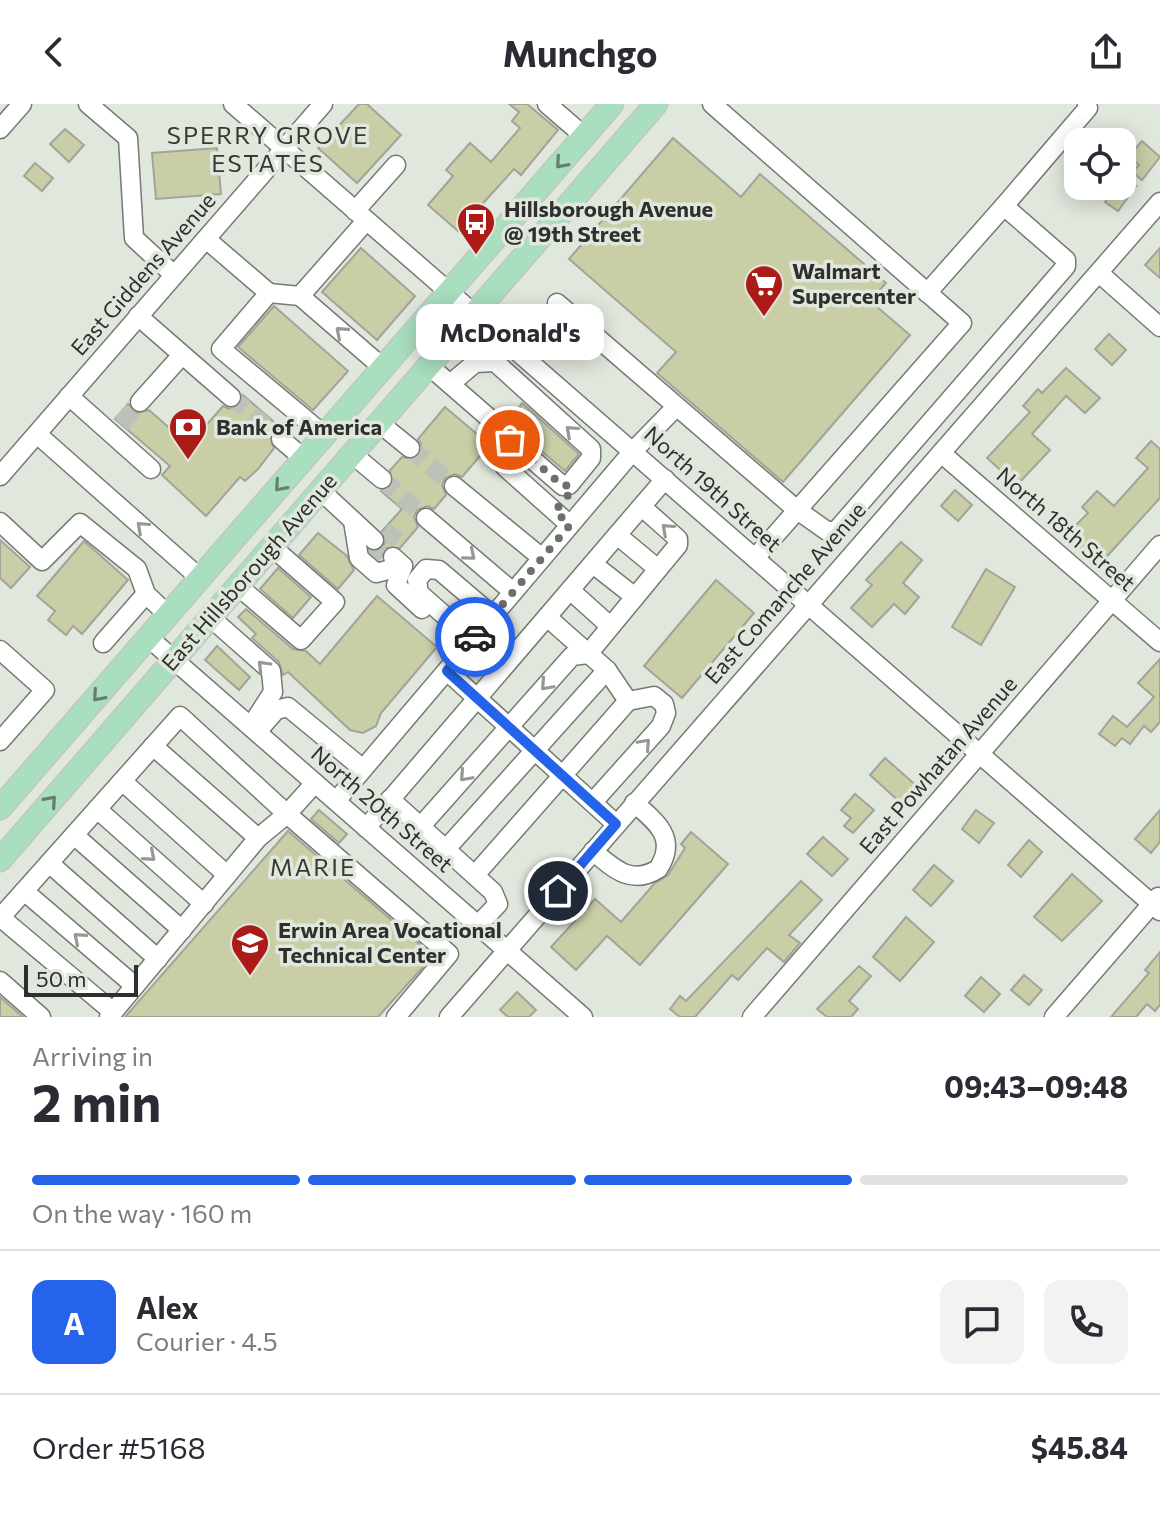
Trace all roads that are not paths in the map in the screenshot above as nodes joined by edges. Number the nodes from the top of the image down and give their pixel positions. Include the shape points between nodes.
1 (22, 104) edge
2 (88, 104) edge
3 (233, 104) edge
4 (323, 104) edge
5 (547, 104) edge
6 (612, 104) edge
7 (656, 104) edge
8 (712, 104) edge
9 (1087, 104) edge
10 (0, 129) edge
11 (584, 136) junction
12 (284, 148) junction
13 (396, 165) dead end
14 (1160, 202) edge
15 (1004, 206) junction
16 (361, 216) junction
17 (206, 239) junction
18 (1099, 273) junction
19 (174, 275) junction
20 (448, 292) junction
21 (269, 293) junction
22 (927, 293) junction
23 (300, 296) junction
24 (557, 303) dead end
25 (475, 312) junction
26 (138, 316) junction
27 (1160, 327) edge
28 (182, 355) junction
29 (428, 365) junction
30 (382, 367) junction
31 (555, 382) junction
32 (450, 384) junction
33 (69, 396) junction
34 (231, 397) tunnel mouth
35 (140, 402) tunnel mouth
36 (538, 402) junction
37 (675, 408) junction
38 (378, 422) junction
39 (37, 434) junction
40 (324, 435) junction
41 (496, 438) junction
42 (281, 439) tunnel mouth
43 (410, 448) tunnel mouth
44 (633, 451) junction
45 (351, 453) junction
46 (941, 453) junction
47 (304, 459) junction
48 (151, 469) dead end
49 (0, 476) edge
50 (382, 479) tunnel mouth
51 (665, 479) junction
52 (569, 485) junction
53 (454, 486) tunnel mouth
54 (320, 490) junction
55 (642, 507) junction
56 (797, 510) junction
57 (555, 511) junction
58 (426, 518) tunnel mouth
59 (353, 521) junction
60 (0, 522) edge
61 (570, 525) junction
62 (617, 535) junction
63 (374, 540) tunnel mouth
64 (1160, 545) edge
65 (272, 547) junction
66 (542, 558) junction
67 (755, 558) junction
68 (593, 564) junction
69 (658, 569) junction
70 (201, 579) junction
71 (238, 586) junction
72 (570, 590) junction
73 (513, 592) junction
74 (146, 594) junction
75 (635, 597) junction
76 (1112, 600) junction
77 (806, 604) junction
78 (169, 616) junction
79 (493, 616) junction
80 (547, 617) junction
81 (211, 618) junction
82 (453, 623) junction
83 (610, 626) junction
84 (149, 638) junction
85 (472, 640) junction
86 (1160, 642) edge
87 (103, 643) dead end
88 (0, 650) edge
89 (588, 654) junction
90 (175, 659) junction
91 (607, 670) junction
92 (447, 671) junction
93 (478, 697) junction
94 (628, 701) junction
95 (510, 726) junction
96 (254, 728) junction
97 (0, 741) edge
98 (153, 746) junction
99 (534, 748) junction
100 (979, 754) junction
101 (363, 769) junction
102 (563, 774) junction
103 (122, 781) junction
104 (315, 783) junction
105 (390, 799) junction
106 (336, 801) junction
107 (593, 802) junction
108 (2, 803) edge
109 (634, 803) junction
110 (97, 809) junction
111 (287, 814) junction
112 (616, 824) junction
113 (421, 826) junction
114 (366, 828) junction
115 (74, 835) junction
116 (258, 838) junction
117 (446, 849) junction
118 (593, 851) junction
119 (0, 860) edge
120 (49, 863) junction
121 (227, 875) junction
122 (475, 875) junction
123 (24, 891) junction
124 (1157, 903) edge
125 (204, 904) junction
126 (0, 918) edge
127 (478, 925) junction
128 (182, 930) junction
129 (507, 950) junction
130 (158, 959) junction
131 (0, 981) edge
132 (135, 986) junction
133 (111, 1015) edge
134 (41, 1017) edge
135 (396, 1017) edge
136 (449, 1017) edge
137 (583, 1017) edge
138 (752, 1017) edge
139 (1054, 1017) edge

1 - 10 street
2 - 19 street via 128,138 134,238
3 - 12 street, North 19th Street
4 - 12 street, East Giddens Avenue
5 - 11 street
6 - 11 main road, East Hillsborough Avenue
7 - 25 main road, East Hillsborough Avenue
8 - 22 street
9 - 15 street
11 -> 20 main road, East Hillsborough Avenue
12 - 16 street, North 19th Street
12 - 17 street, East Giddens Avenue
13 - 16 street
14 - 18 street, East Comanche Avenue
15 - 22 street
15 - 56 street via 1066,260 1066,266 836,531 827,531
16 - 20 street, North 19th Street
16 - 23 street
17 - 19 street, East Giddens Avenue
17 - 21 street
18 - 27 street
18 - 46 street, East Comanche Avenue
19 - 26 street, East Giddens Avenue
20 - 25 street, North 19th Street
20 - 30 main road, East Hillsborough Avenue
21 - 23 street
21 - 40 street via 221,349
22 - 56 street via 962,323
30 -> 23 street
24 - 37 street
25 - 29 main road, East Hillsborough Avenue
25 - 31 street, North 19th Street
26 - 28 street
26 - 33 street, East Giddens Avenue
28 - 34 street
28 - 35 street
29 - 32 street
29 - 38 main road, East Hillsborough Avenue
30 - 40 main road, East Hillsborough Avenue
31 - 36 street
31 - 44 street, North 19th Street
32 - 36 street via 464,370 487,360
32 - 41 street via 489,418
33 - 39 street, East Giddens Avenue
33 - 48 street via 116,428
52 -> 36 street via 591,458 591,449
37 - 44 street
37 - 56 street
38 - 43 street
38 - 45 main road, East Hillsborough Avenue
39 - 49 street, East Giddens Avenue
70 -> 39 street
40 - 47 main road, East Hillsborough Avenue
41 - 52 street via 510,440 563,486
41 - 57 street via 505,467
42 - 47 street
44 - 51 street, North 19th Street
44 - 61 street
45 - 50 street
45 - 54 main road, East Hillsborough Avenue
46 - 76 street, North 18th Street
46 - 77 street, East Comanche Avenue
47 -> 70 main road, East Hillsborough Avenue
51 - 55 street
51 - 67 street, North 19th Street
52 - 57 street via 570,493
53 - 66 street
54 - 59 street
54 - 65 main road, East Hillsborough Avenue
55 - 62 street
69 -> 55 street via 679,542
56 - 67 street
57 - 61 street
58 -> 73 street
59 - 63 street
59 - 82 street via 359,558 376,573 395,558 396,585 439,624
60 - 74 street via 42,561 80,523 137,569
61 - 66 street
62 - 68 street
62 - 69 street
64 - 76 street, East Powhatan Avenue
65 - 71 main road, East Hillsborough Avenue
65 - 71 street via 335,602 301,640
66 - 73 street
67 - 77 street, North 19th Street
68 - 72 street
68 - 75 street
69 - 75 street
70 - 78 main road, East Hillsborough Avenue
71 - 81 main road, East Hillsborough Avenue
72 - 80 street
72 - 83 street
73 - 79 street
74 - 78 street
74 - 87 street
75 - 83 street
76 - 86 street, North 18th Street
76 - 100 street, East Powhatan Avenue
77 - 100 street, North 19th Street
77 - 109 street, East Comanche Avenue
78 - 84 main road, East Hillsborough Avenue
79 - 82 street via 439,570 426,569 417,580 419,593
79 - 85 street
80 - 89 street
80 - 93 street
81 - 90 main road, East Hillsborough Avenue
96 -> 81 street via 273,692 271,671
82 - 85 street
83 - 89 street
84 - 90 street, North 20th Street
84 -> 108 main road, East Hillsborough Avenue
85 - 92 street
88 - 97 street via 45,690
89 - 91 street
89 -> 95 street via 572,656
90 - 96 street, North 20th Street
119 -> 90 main road, East Hillsborough Avenue
91 - 94 street
91 - 99 street
92 - 93 street
92 - 101 street
93 - 95 street
93 - 105 street
94 - 102 street
107 -> 94 street via 661,726 666,713 654,696
95 - 99 street
95 -> 113 street
96 - 101 street via 288,707
96 - 104 street, North 20th Street
98 - 103 street
98 - 111 street via 180,716
98 - 116 street
99 - 102 street
99 - 117 street
100 - 124 street, North 19th Street
100 - 138 street, East Powhatan Avenue
101 - 106 street
102 - 107 street
102 - 122 street
103 - 110 street
103 - 121 street
104 - 106 street, North 20th Street
104 - 111 street
105 - 113 street
105 - 114 street
106 - 114 street, North 20th Street
107 - 112 street
109 - 112 street, East Comanche Avenue
109 - 118 street via 666,835 663,861 650,874 631,877
110 - 115 street
110 -> 125 street
111 - 116 street
111 - 135 street via 449,954
112 - 118 street, East Comanche Avenue
113 - 117 street
114 - 127 street, North 20th Street
115 - 120 street
115 - 128 street
116 - 121 street
117 - 122 street
118 - 129 street, East Comanche Avenue
120 - 123 street
120 - 130 street
121 - 125 street
122 - 127 street via 498,904
123 - 126 street
132 -> 123 street
124 - 139 street
125 - 128 street
126 - 133 street
127 - 129 street, North 20th Street
128 - 130 street
129 - 136 street, East Comanche Avenue
129 - 137 street, North 20th Street
130 - 132 street
131 - 134 street
132 - 133 street

